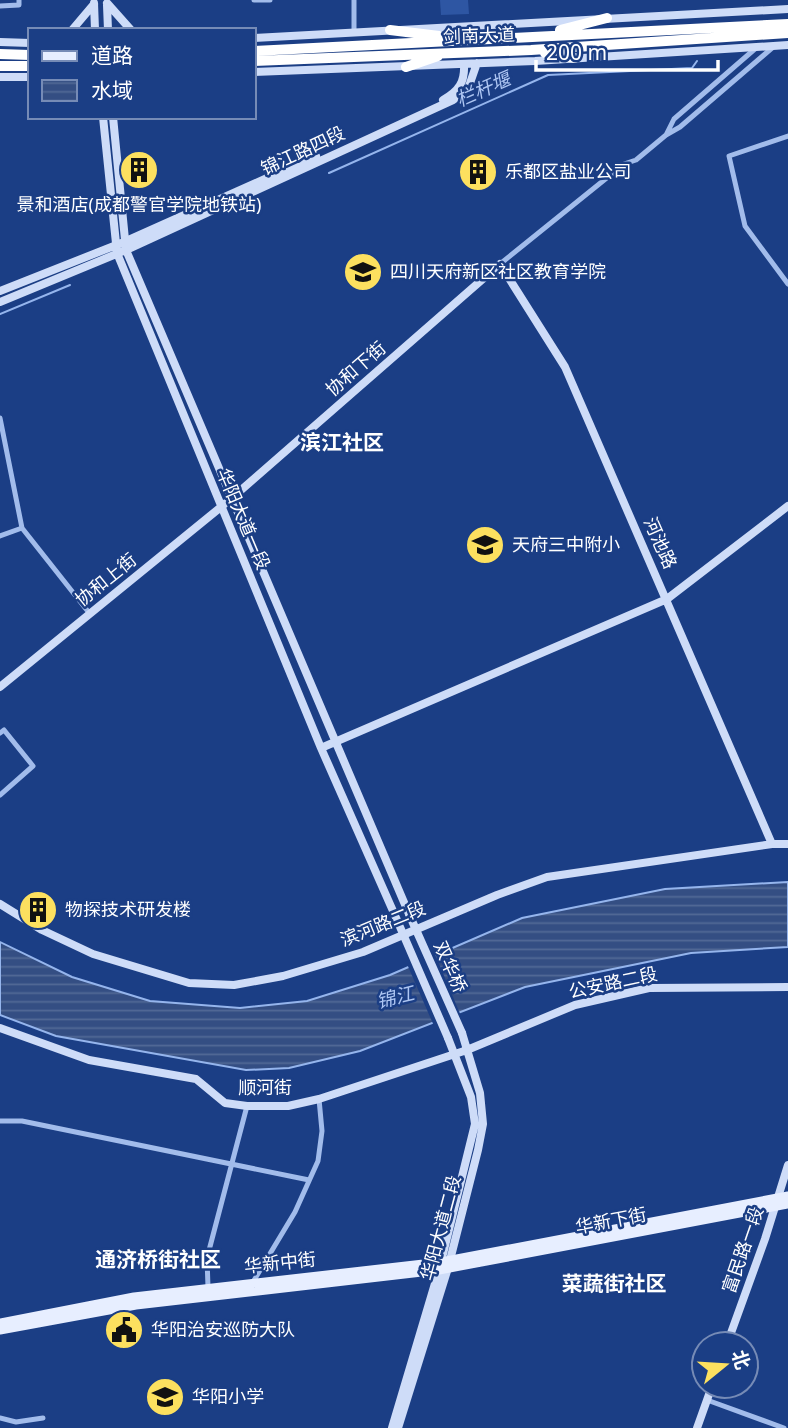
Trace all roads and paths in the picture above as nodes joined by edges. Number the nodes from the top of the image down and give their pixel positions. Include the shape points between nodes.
1 (19, 0) edge
2 (254, 0) edge
3 (270, 0) edge
4 (354, 0) edge
5 (786, 0) edge
6 (106, 1) edge
7 (94, 2) edge
8 (0, 6) edge
9 (775, 8) junction
10 (788, 9) edge
11 (607, 18) junction
12 (788, 24) edge
13 (74, 28) edge
14 (95, 28) edge
15 (108, 28) edge
16 (129, 28) edge
17 (390, 30) junction
18 (355, 33) junction
19 (788, 33) edge
20 (541, 35) junction
21 (256, 38) edge
22 (460, 39) junction
23 (0, 42) edge
24 (28, 43) edge
25 (774, 45) junction
26 (788, 45) edge
27 (758, 46) junction
28 (531, 50) junction
29 (256, 51) edge
30 (451, 52) junction
31 (0, 54) edge
32 (28, 55) edge
33 (575, 58) junction
34 (256, 61) edge
35 (477, 63) junction
36 (464, 64) junction
37 (0, 66) edge
38 (28, 66) edge
39 (406, 67) junction
40 (256, 72) edge
41 (0, 77) edge
42 (28, 77) edge
43 (102, 119) edge
44 (114, 119) edge
45 (666, 135) junction
46 (788, 136) edge
47 (121, 248) junction
48 (500, 264) junction
49 (788, 284) edge
50 (0, 291) edge
51 (0, 302) edge
52 (0, 418) edge
53 (232, 498) junction
54 (788, 506) edge
55 (221, 507) junction
56 (23, 528) junction
57 (0, 536) edge
58 (667, 599) junction
59 (90, 614) junction
60 (0, 687) edge
61 (0, 733) edge
62 (336, 741) junction
63 (321, 748) junction
64 (0, 794) edge
65 (772, 844) junction
66 (788, 844) edge
67 (0, 904) edge
68 (409, 914) joint
69 (788, 987) edge
70 (0, 1028) edge
71 (462, 1033) joint
72 (448, 1038) joint
73 (467, 1050) junction
74 (454, 1054) junction
75 (318, 1099) junction
76 (247, 1106) junction
77 (0, 1121) edge
78 (232, 1164) junction
79 (788, 1165) edge
80 (309, 1180) junction
81 (788, 1196) edge
82 (776, 1202) junction
83 (788, 1204) edge
84 (444, 1265) junction
85 (253, 1282) junction
86 (208, 1287) junction
87 (0, 1323) edge
88 (732, 1330) edge
89 (0, 1331) edge
90 (707, 1400) joint
91 (0, 1418) edge
92 (43, 1418) dead end
93 (392, 1428) edge
94 (398, 1428) edge
95 (697, 1428) edge
96 (784, 1428) edge

1 - 8 street via 19,5
2 - 3 street
4 - 18 street
5 - 9 main road
6 - 15 main road
6 - 16 main road
7 - 13 main road
7 - 14 main road
9 - 10 main road
9 - 11 main road
11 - 17 main road
11 - 20 highway
12 - 20 highway, 剑南大道
17 - 18 main road
17 - 22 highway
18 - 21 main road
19 - 28 highway, 剑南大道
20 - 22 highway, 剑南大道
22 - 29 highway, 剑南大道
23 - 24 main road
25 - 26 main road
25 - 27 main road
25 - 45 street
27 - 33 main road
27 - 45 street via 674,119
28 - 30 highway, 剑南大道
28 - 33 highway
30 - 34 highway, 剑南大道
30 - 39 highway
31 - 32 highway
33 - 35 main road
35 - 36 main road
35 - 47 main road, 锦江路四段 via 468,89 453,100
36 - 39 main road
36 - 47 main road, 锦江路四段 via 458,89 447,97
37 - 38 highway
39 - 40 main road
41 - 42 main road
43 - 47 main road, 华阳大道一段
44 - 47 main road, 华阳大道一段
45 - 48 street
46 - 49 street via 729,156 745,226
47 - 50 main road
47 - 51 main road
47 - 53 main road, 华阳大道一段
47 - 55 main road, 华阳大道一段
48 - 53 main road, 协和下街
48 - 58 main road, 河池路 via 565,367
52 - 56 street
53 - 55 main road, 协和上街
53 - 62 main road, 华阳大道一段
54 - 58 main road
55 - 59 main road, 协和上街
55 - 63 main road, 华阳大道一段
56 - 57 street
56 - 59 street
58 - 62 main road
58 - 65 main road, 河池路
59 - 60 main road, 协和上街
61 - 64 street via 4,730 33,765
62 - 63 main road
62 - 68 main road, 华阳大道一段
63 - 72 main road, 华阳大道一段, bridge
65 - 66 main road, 滨河路二段
65 - 67 main road, 滨河路二段 via 547,877 363,952 234,985 189,983 93,954
68 - 71 main road, 双华桥, bridge
69 - 73 main road, 公安路二段 via 649,988 575,1005
70 - 76 main road, 顺河街 via 89,1060 197,1079 225,1103
71 - 73 main road, 华阳大道二段
72 - 74 main road, 华阳大道二段
73 - 74 main road, 公安路二段
73 - 84 main road, 华阳大道二段 via 480,1093 482,1124
74 - 75 main road, 顺河街
74 - 84 main road, 华阳大道二段 via 471,1097 475,1124
75 - 76 main road, 顺河街 via 288,1106
75 - 80 street via 321,1141
76 - 78 street
77 - 78 street via 22,1121
78 - 80 street
78 - 86 street via 207,1258
79 - 82 main road, 富民路一段
80 - 85 street
81 - 82 main road
82 - 83 main road
82 - 84 main road
82 - 88 main road, 富民路一段
84 - 85 main road, 华新中街
84 - 89 main road, 华新中街 via 136,1304
84 - 93 main road, 华阳大道二段
84 - 94 main road, 华阳大道二段
85 - 86 main road, 华新中街
86 - 87 main road, 华新中街
90 - 95 main road
90 - 96 street
91 - 92 street via 16,1422

